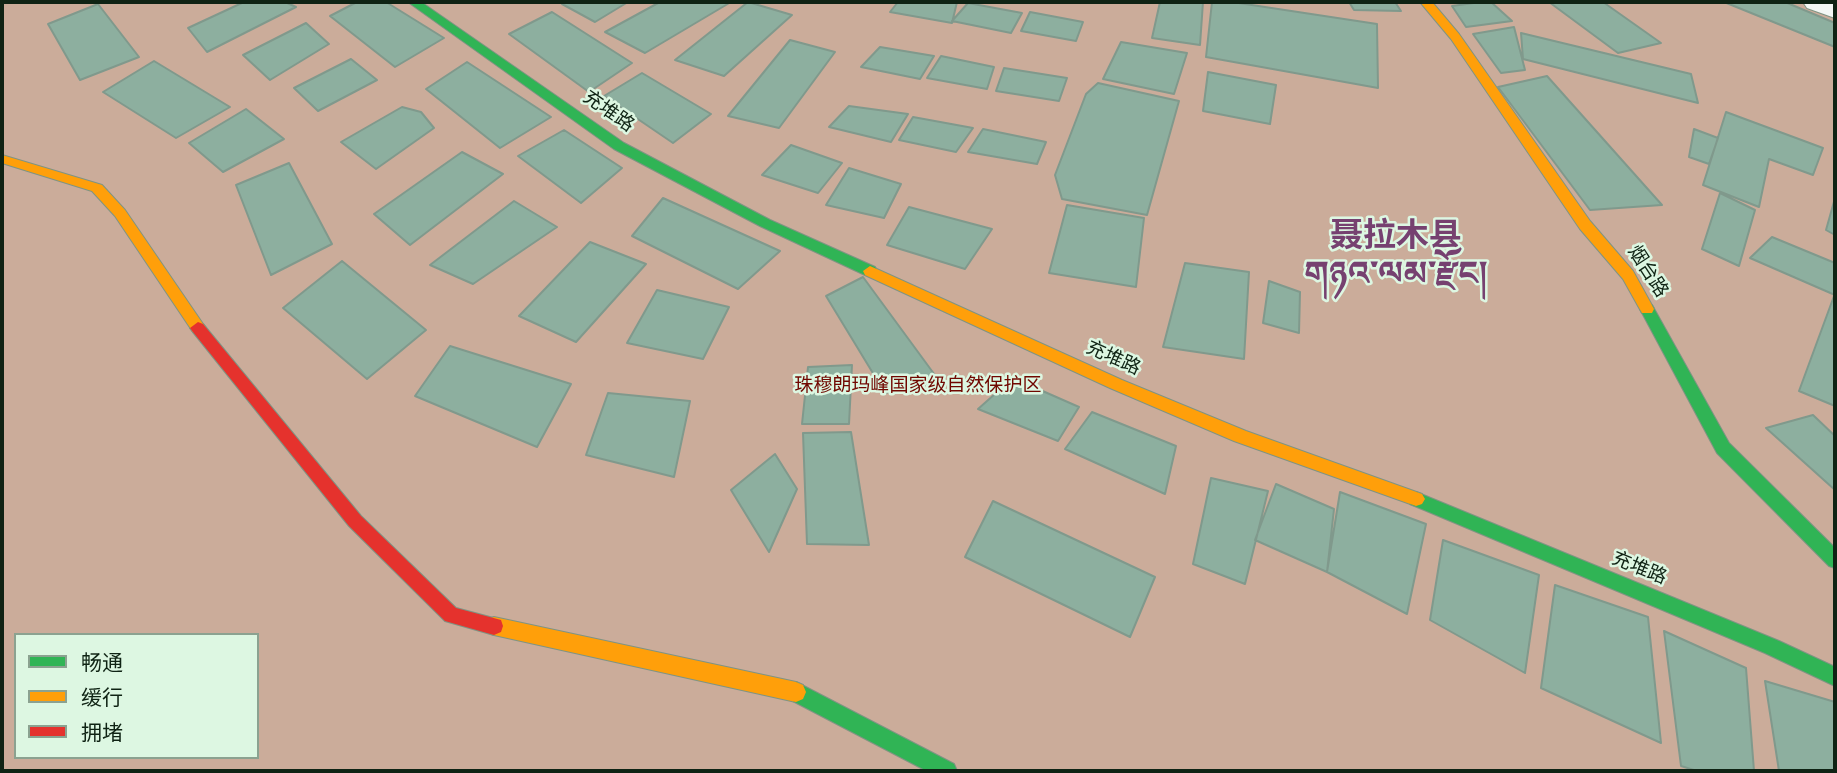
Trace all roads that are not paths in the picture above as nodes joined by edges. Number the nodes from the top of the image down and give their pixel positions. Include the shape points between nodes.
1 (414, 2) edge
2 (1426, 2) edge
3 (1816, 2) edge
4 (1835, 10) edge
5 (2, 159) edge
6 (1835, 560) edge
7 (1835, 677) edge
8 (947, 771) edge

1 - 7 street, 充堆路 via 619,146 765,223 1116,384 1240,436 1401,493
2 - 6 street, 烟台路 via 1585,225 1629,275 1723,448
3 - 4 street
5 - 8 street via 97,188 120,213 192,321 355,521 451,615 794,691

